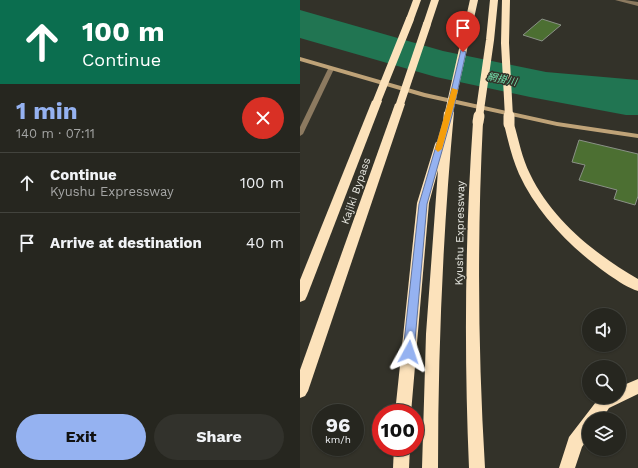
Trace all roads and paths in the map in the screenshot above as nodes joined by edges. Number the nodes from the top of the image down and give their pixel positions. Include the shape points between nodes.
1 (417, 0) edge
2 (435, 0) edge
3 (474, 0) edge
4 (494, 0) edge
5 (506, 0) edge
6 (617, 0) edge
7 (638, 4) edge
8 (300, 59) edge
9 (331, 69) junction
10 (449, 112) junction
11 (300, 134) edge
12 (638, 136) edge
13 (638, 286) edge
14 (300, 296) edge
15 (638, 386) edge
16 (300, 391) edge
17 (626, 392) edge
18 (404, 404) edge
19 (582, 434) edge
20 (402, 456) edge
21 (401, 468) edge
22 (430, 468) edge
23 (477, 468) edge
24 (567, 468) edge

1 - 14 highway, Kajiki Bypass, bridge
2 - 16 highway, Kajiki Bypass, bridge
3 - 10 highway, Kyushu Expressway, bridge
4 - 23 highway, Kyushu Expressway, bridge via 478,122 473,198 474,410
5 - 13 highway, bridge via 508,124 527,179 551,215 570,235 615,273
6 - 7 street
8 - 9 street
9 - 11 street
9 - 12 street via 424,95 557,124
10 - 18 highway via 423,204
10 - 22 highway, Kyushu Expressway via 440,198 430,412
15 - 17 highway
19 - 24 highway via 575,443
20 - 21 highway

